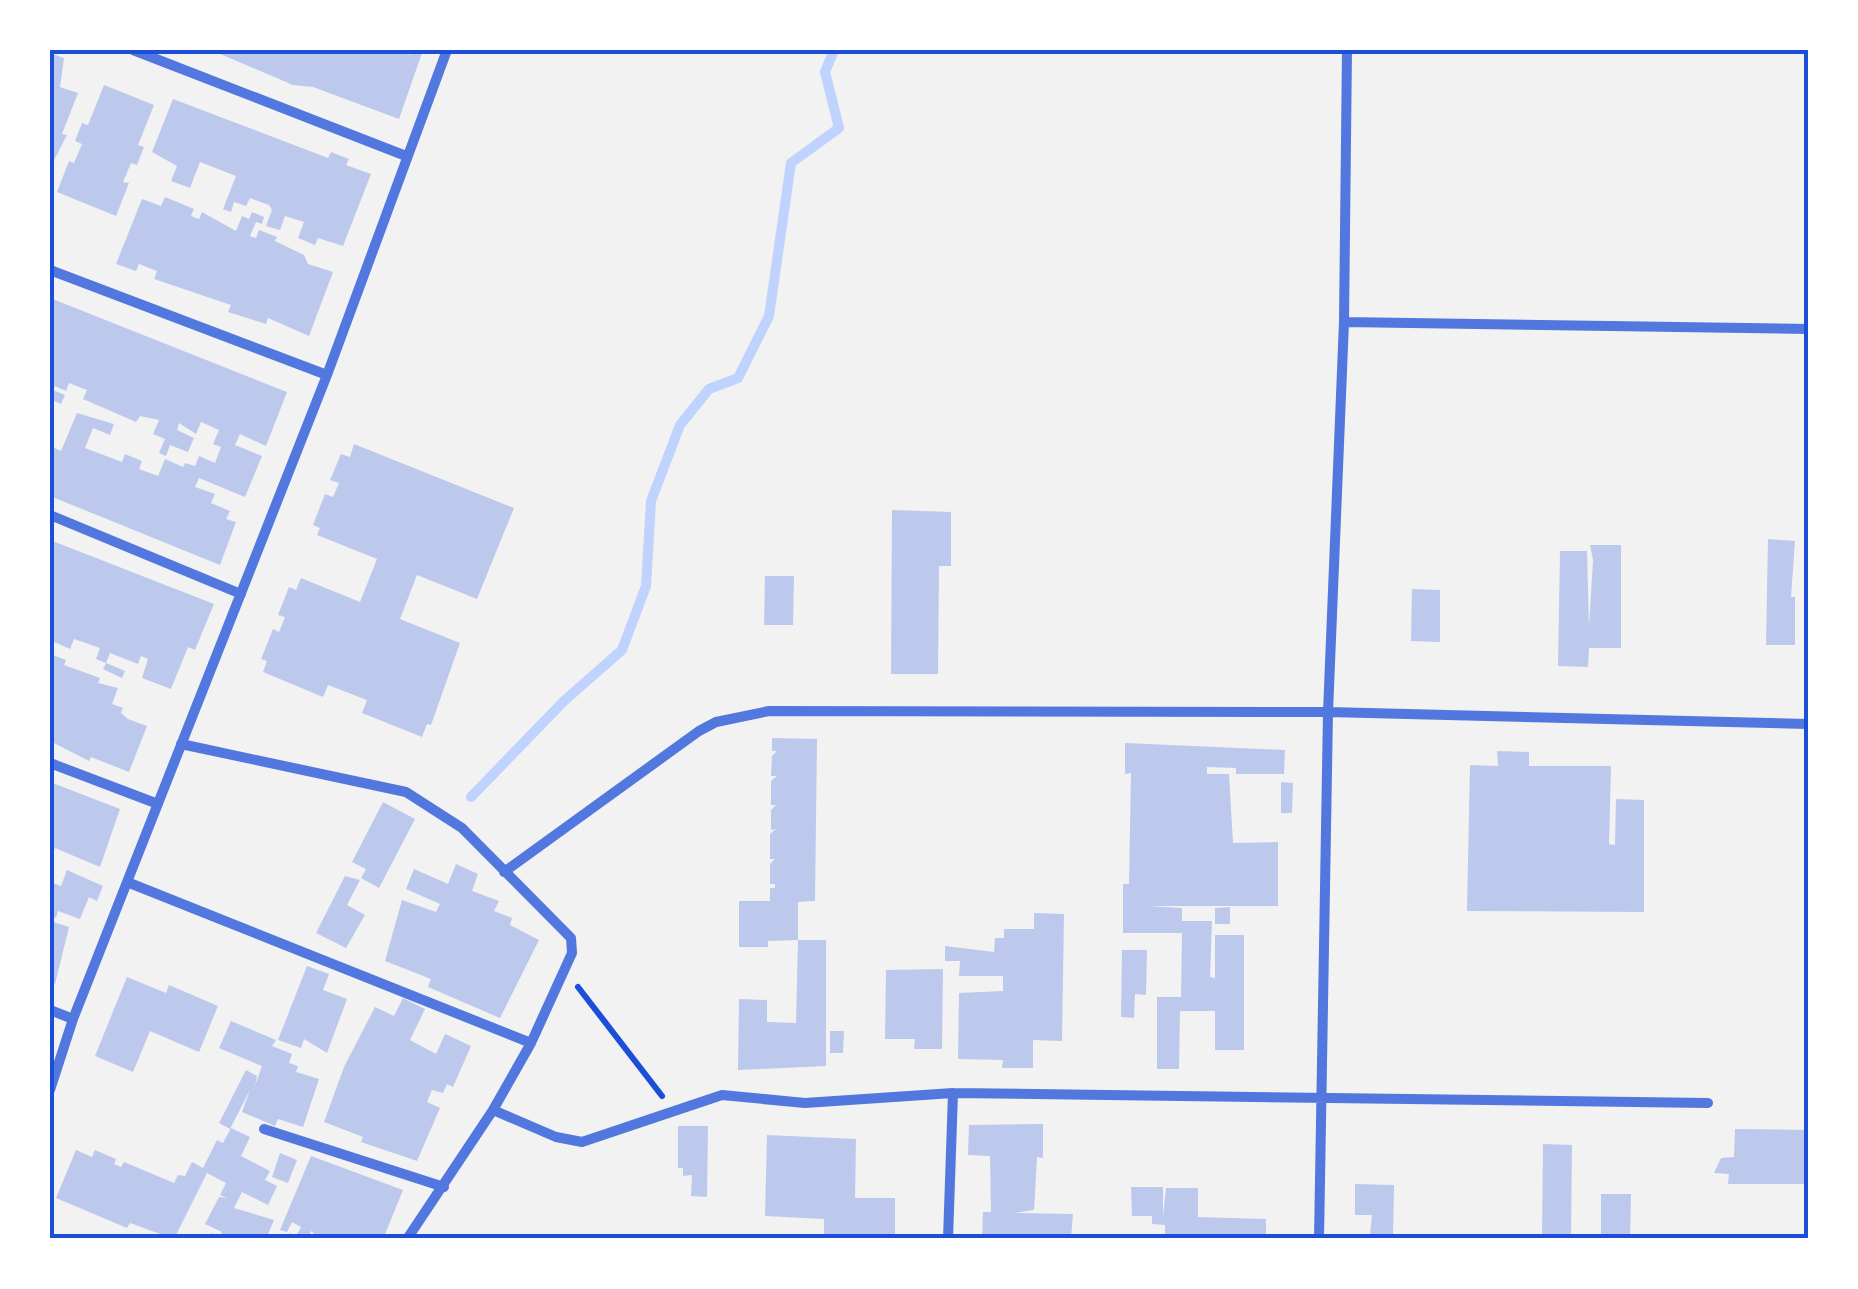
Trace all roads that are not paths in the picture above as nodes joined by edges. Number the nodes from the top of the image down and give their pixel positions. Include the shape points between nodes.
1 (133, 50) edge
2 (447, 50) edge
3 (1347, 50) edge
4 (406, 156) junction
5 (50, 270) edge
6 (1344, 322) junction
7 (1808, 329) edge
8 (326, 375) junction
9 (50, 516) edge
10 (241, 594) junction
11 (1328, 712) junction
12 (1808, 724) edge
13 (181, 744) junction
14 (50, 763) edge
15 (158, 804) junction
16 (504, 872) junction
17 (127, 882) junction
18 (50, 1010) edge
19 (73, 1020) junction
20 (531, 1043) junction
21 (50, 1090) edge
22 (953, 1094) junction
23 (1322, 1100) junction
24 (1708, 1104) dead end
25 (493, 1110) junction
26 (264, 1129) dead end
27 (444, 1187) junction
28 (408, 1239) edge
29 (948, 1239) edge
30 (1319, 1239) edge

1 - 4 street
2 - 4 street
3 - 6 street
4 - 8 street
5 - 8 street
6 - 7 street
6 - 11 street
8 - 10 street
9 - 10 street
10 - 13 street
11 - 12 street
11 - 16 street via 739,716 699,731
11 - 23 street
13 - 15 street
13 - 16 street via 406,792 462,828
14 - 15 street
15 - 17 street
16 - 20 street via 572,938 566,970
17 - 19 street
17 - 20 street
18 - 19 street
19 - 21 street
20 - 25 street
22 - 23 street
22 - 25 street via 823,1102 722,1095 582,1142
22 - 29 street
23 - 24 street
23 - 30 street
25 - 27 street
26 - 27 street
27 - 28 street

